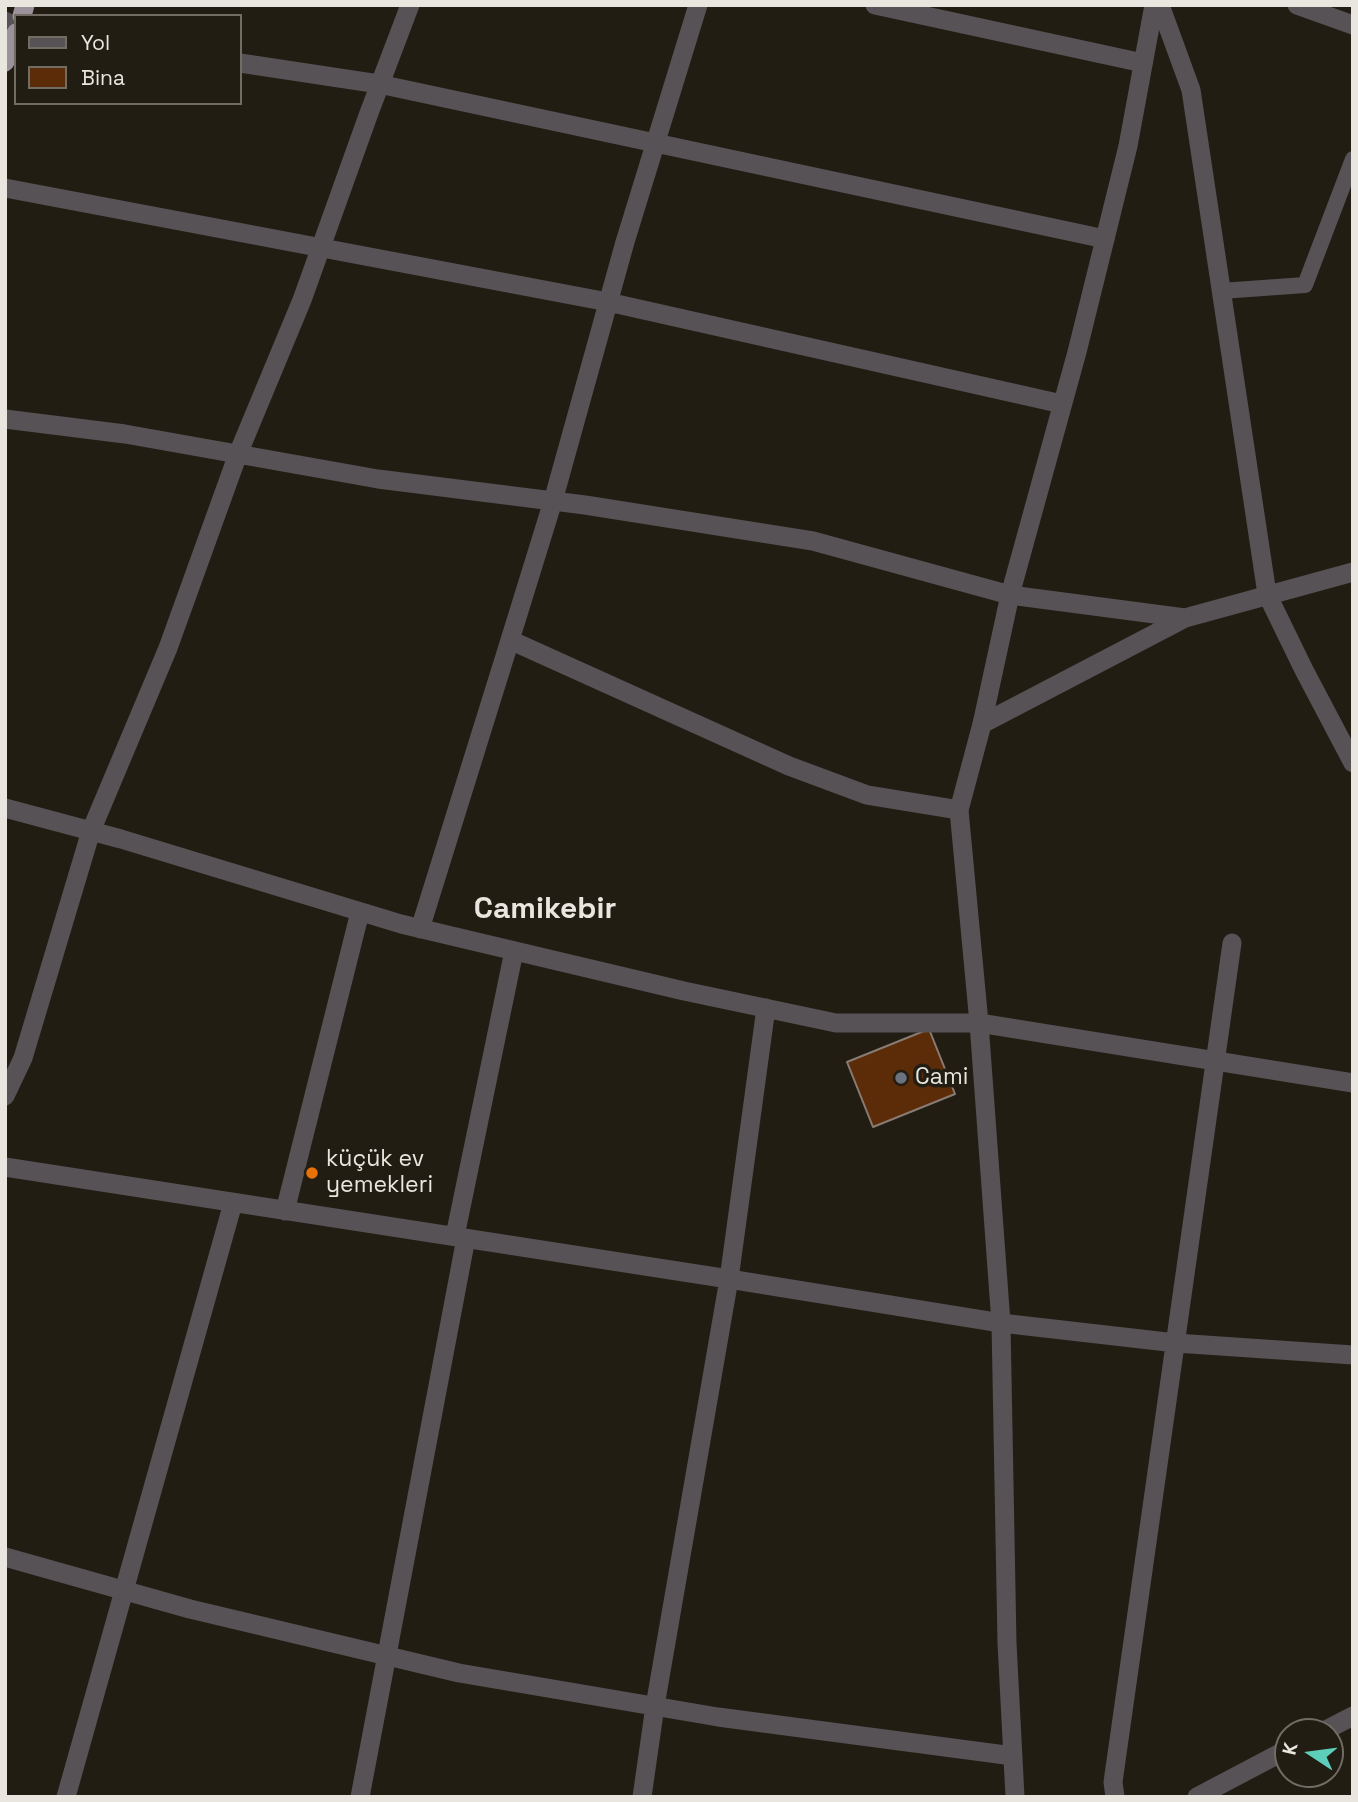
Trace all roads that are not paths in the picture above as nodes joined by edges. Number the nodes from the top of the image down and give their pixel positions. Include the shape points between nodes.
1 (410, 5) edge
2 (698, 5) edge
3 (875, 5) edge
4 (1154, 5) edge
5 (1160, 5) edge
6 (1297, 5) edge
7 (1353, 25) edge
8 (14, 36) edge
9 (5, 62) edge
10 (242, 63) edge
11 (1143, 63) junction
12 (379, 84) junction
13 (655, 144) junction
14 (1353, 159) edge
15 (5, 188) edge
16 (1105, 239) junction
17 (322, 246) junction
18 (1221, 290) junction
19 (608, 302) junction
20 (1062, 404) junction
21 (5, 419) edge
22 (238, 454) junction
23 (553, 501) junction
24 (1353, 572) edge
25 (1267, 594) junction
26 (1010, 595) junction
27 (1185, 618) junction
28 (510, 639) junction
29 (982, 724) junction
30 (1353, 763) edge
31 (5, 808) edge
32 (959, 810) junction
33 (90, 831) junction
34 (360, 912) junction
35 (420, 929) junction
36 (1232, 943) dead end
37 (513, 951) junction
38 (766, 1008) junction
39 (979, 1023) junction
40 (1215, 1060) junction
41 (1353, 1083) edge
42 (5, 1096) edge
43 (5, 1167) edge
44 (233, 1203) junction
45 (285, 1211) junction
46 (460, 1237) junction
47 (729, 1279) junction
48 (1001, 1323) junction
49 (1176, 1343) junction
50 (1353, 1355) edge
51 (5, 1558) edge
52 (124, 1590) junction
53 (386, 1656) junction
54 (655, 1706) junction
55 (1013, 1756) junction
56 (1274, 1756) edge
57 (66, 1797) edge
58 (360, 1797) edge
59 (642, 1797) edge
60 (1015, 1797) edge
61 (1115, 1797) edge
62 (1197, 1797) edge

1 - 12 street
2 - 13 street
3 - 11 street
4 - 11 street
5 - 18 street via 1191,90
6 - 7 street
8 - 9 highway
10 - 12 street
11 - 16 street
12 - 13 street
12 - 17 street
13 - 16 street
13 - 19 street
14 - 18 lane via 1305,285
15 - 17 street
16 - 20 street
17 - 19 street
17 - 22 street
18 - 25 street
19 - 20 street
19 - 23 street
20 - 26 street
21 - 22 street
22 - 23 street via 379,479
22 - 33 street via 168,648
23 - 26 street via 813,541
23 - 28 street
24 - 25 street
25 - 27 street
25 - 30 street
26 - 27 street
26 - 29 street
27 - 29 street
28 - 32 street via 789,766 867,795
28 - 35 street
29 - 32 street
31 - 33 street
32 - 39 street
33 - 34 street
33 - 42 street via 23,1058
34 - 35 street
34 - 45 street
35 - 37 street
36 - 40 street
37 - 38 street
37 - 46 street
38 - 39 street via 836,1023
38 - 47 street
39 - 40 street
39 - 48 street
40 - 41 street
40 - 49 street
43 - 44 street
44 - 45 street
44 - 52 street
45 - 46 street
46 - 47 street
46 - 53 street
47 - 48 street
47 - 54 street
48 - 49 street
48 - 55 street
49 - 50 street
49 - 61 street via 1113,1782
51 - 52 street
52 - 53 street
52 - 57 street
53 - 54 street via 458,1673
53 - 58 street
54 - 55 street
54 - 59 street
55 - 60 street
56 - 62 street

